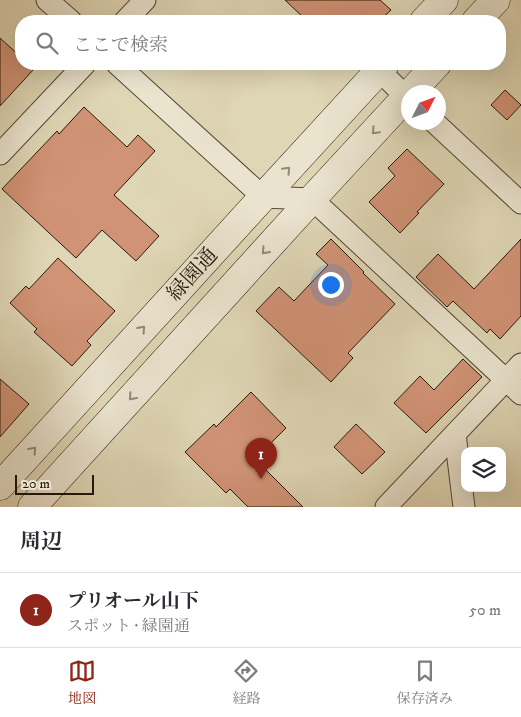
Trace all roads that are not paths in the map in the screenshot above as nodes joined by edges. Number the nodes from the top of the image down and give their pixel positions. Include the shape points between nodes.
1 (48, 0) edge
2 (145, 0) edge
3 (444, 0) edge
4 (496, 0) edge
5 (64, 15) edge
6 (131, 15) edge
7 (430, 15) edge
8 (482, 15) edge
9 (79, 70) edge
10 (124, 70) edge
11 (379, 70) edge
12 (385, 70) edge
13 (433, 70) edge
14 (419, 85) edge
15 (401, 87) edge
16 (401, 104) edge
17 (443, 130) edge
18 (0, 154) edge
19 (263, 196) junction
20 (312, 199) junction
21 (521, 203) edge
22 (521, 364) edge
23 (514, 387) edge
24 (455, 434) junction
25 (0, 486) edge
26 (32, 507) edge
27 (386, 507) edge
28 (464, 507) edge

1 - 5 street
2 - 6 street
3 - 7 street
4 - 8 street
9 - 18 street
10 - 19 street
19 -> 11 street, 緑園通
12 - 15 street
13 - 14 street, 緑園通
16 -> 20 street, 緑園通
17 - 21 street
19 - 20 street
25 -> 19 street, 緑園通
20 - 23 street
20 -> 26 street, 緑園通
22 - 23 street
23 - 24 street
24 - 27 street
24 - 28 street

